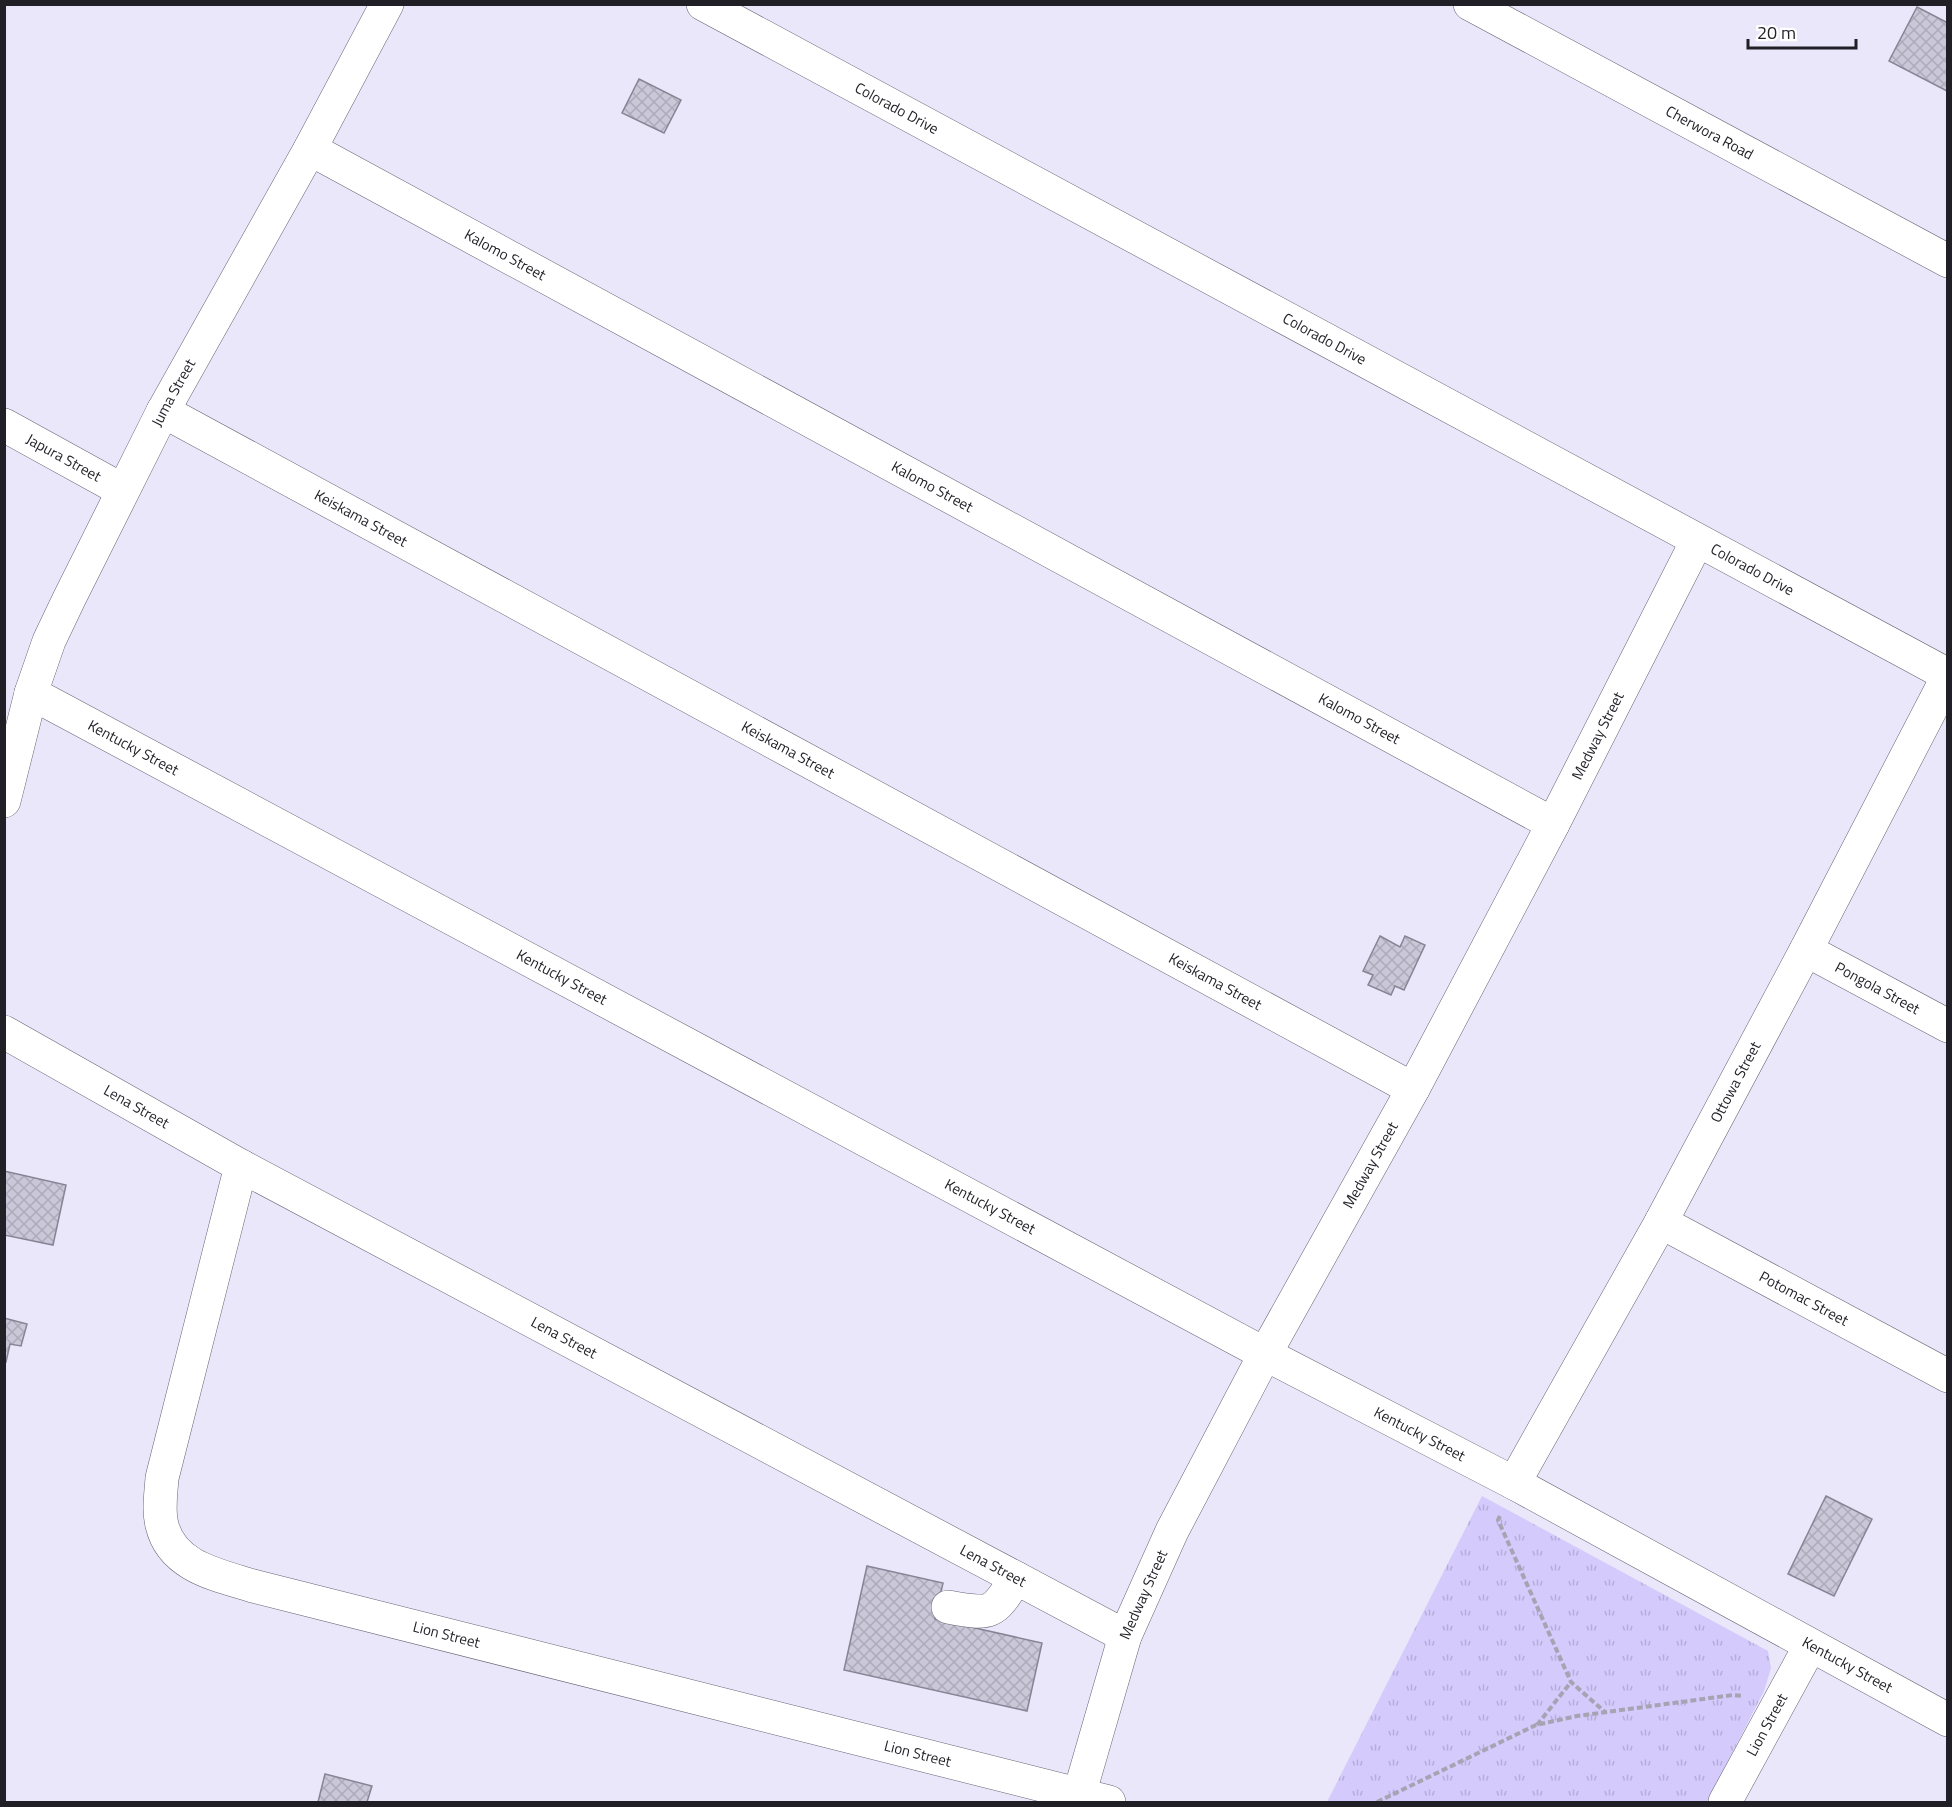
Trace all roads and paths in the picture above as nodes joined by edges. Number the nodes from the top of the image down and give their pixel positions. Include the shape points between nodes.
1 (387, 4) edge
2 (703, 4) edge
3 (1470, 4) edge
4 (310, 149) junction
5 (1947, 261) edge
6 (162, 411) junction
7 (4, 425) edge
8 (122, 490) junction
9 (1697, 542) junction
10 (1947, 675) edge
11 (30, 693) junction
12 (12, 736) edge
13 (4, 801) edge
14 (1553, 824) junction
15 (1806, 950) junction
16 (1947, 1026) edge
17 (4, 1032) edge
18 (1413, 1089) junction
19 (241, 1166) junction
20 (1661, 1222) junction
21 (1264, 1354) junction
22 (1947, 1376) edge
23 (1514, 1483) junction
24 (1016, 1578) junction
25 (948, 1607) dead end
26 (1125, 1636) junction
27 (1810, 1646) junction
28 (1571, 1682) junction
29 (1779, 1702) junction
30 (1605, 1712) junction
31 (1947, 1720) edge
32 (1536, 1725) junction
33 (1089, 1800) edge
34 (1377, 1803) edge
35 (1725, 1803) edge

1 - 4 street, Juma Street
2 - 9 street, Colorado Drive
3 - 5 street, Cherwora Road
4 - 6 street, Juma Street
4 - 14 street, Kalomo Street
6 - 8 street, Juma Street
6 - 18 street, Keiskama Street
7 - 8 street, Japura Street
8 - 11 street, Juma Street via 49,641
9 - 10 street, Colorado Drive
9 - 14 street, Medway Street
10 - 15 street, Ottowa Street
11 - 12 street, Juma Street
11 - 21 street, Kentucky Street
12 - 13 street, Juma Street
14 - 18 street, Medway Street
15 - 16 street, Pongola Street
15 - 20 street, Ottowa Street
17 - 19 street, Lena Street
18 - 21 street, Medway Street
19 - 24 street, Lena Street
19 - 33 street, Lion Street via 162,1478 162,1525 179,1556 207,1571 253,1586
20 - 22 street, Potomac Street
20 - 23 street, Ottowa Street
21 - 23 street, Kentucky Street
21 - 26 street, Medway Street via 1172,1531
23 - 27 street, Kentucky Street
23 - 28 path via 1498,1520
24 - 25 street via 999,1604 988,1610
24 - 26 street, Lena Street
26 - 33 street, Medway Street
27 - 29 street, Lion Street
27 - 31 street, Kentucky Street
28 - 30 path
28 - 32 path
29 - 30 path via 1733,1695
29 - 35 street, Lion Street
30 - 32 path
32 - 34 path

